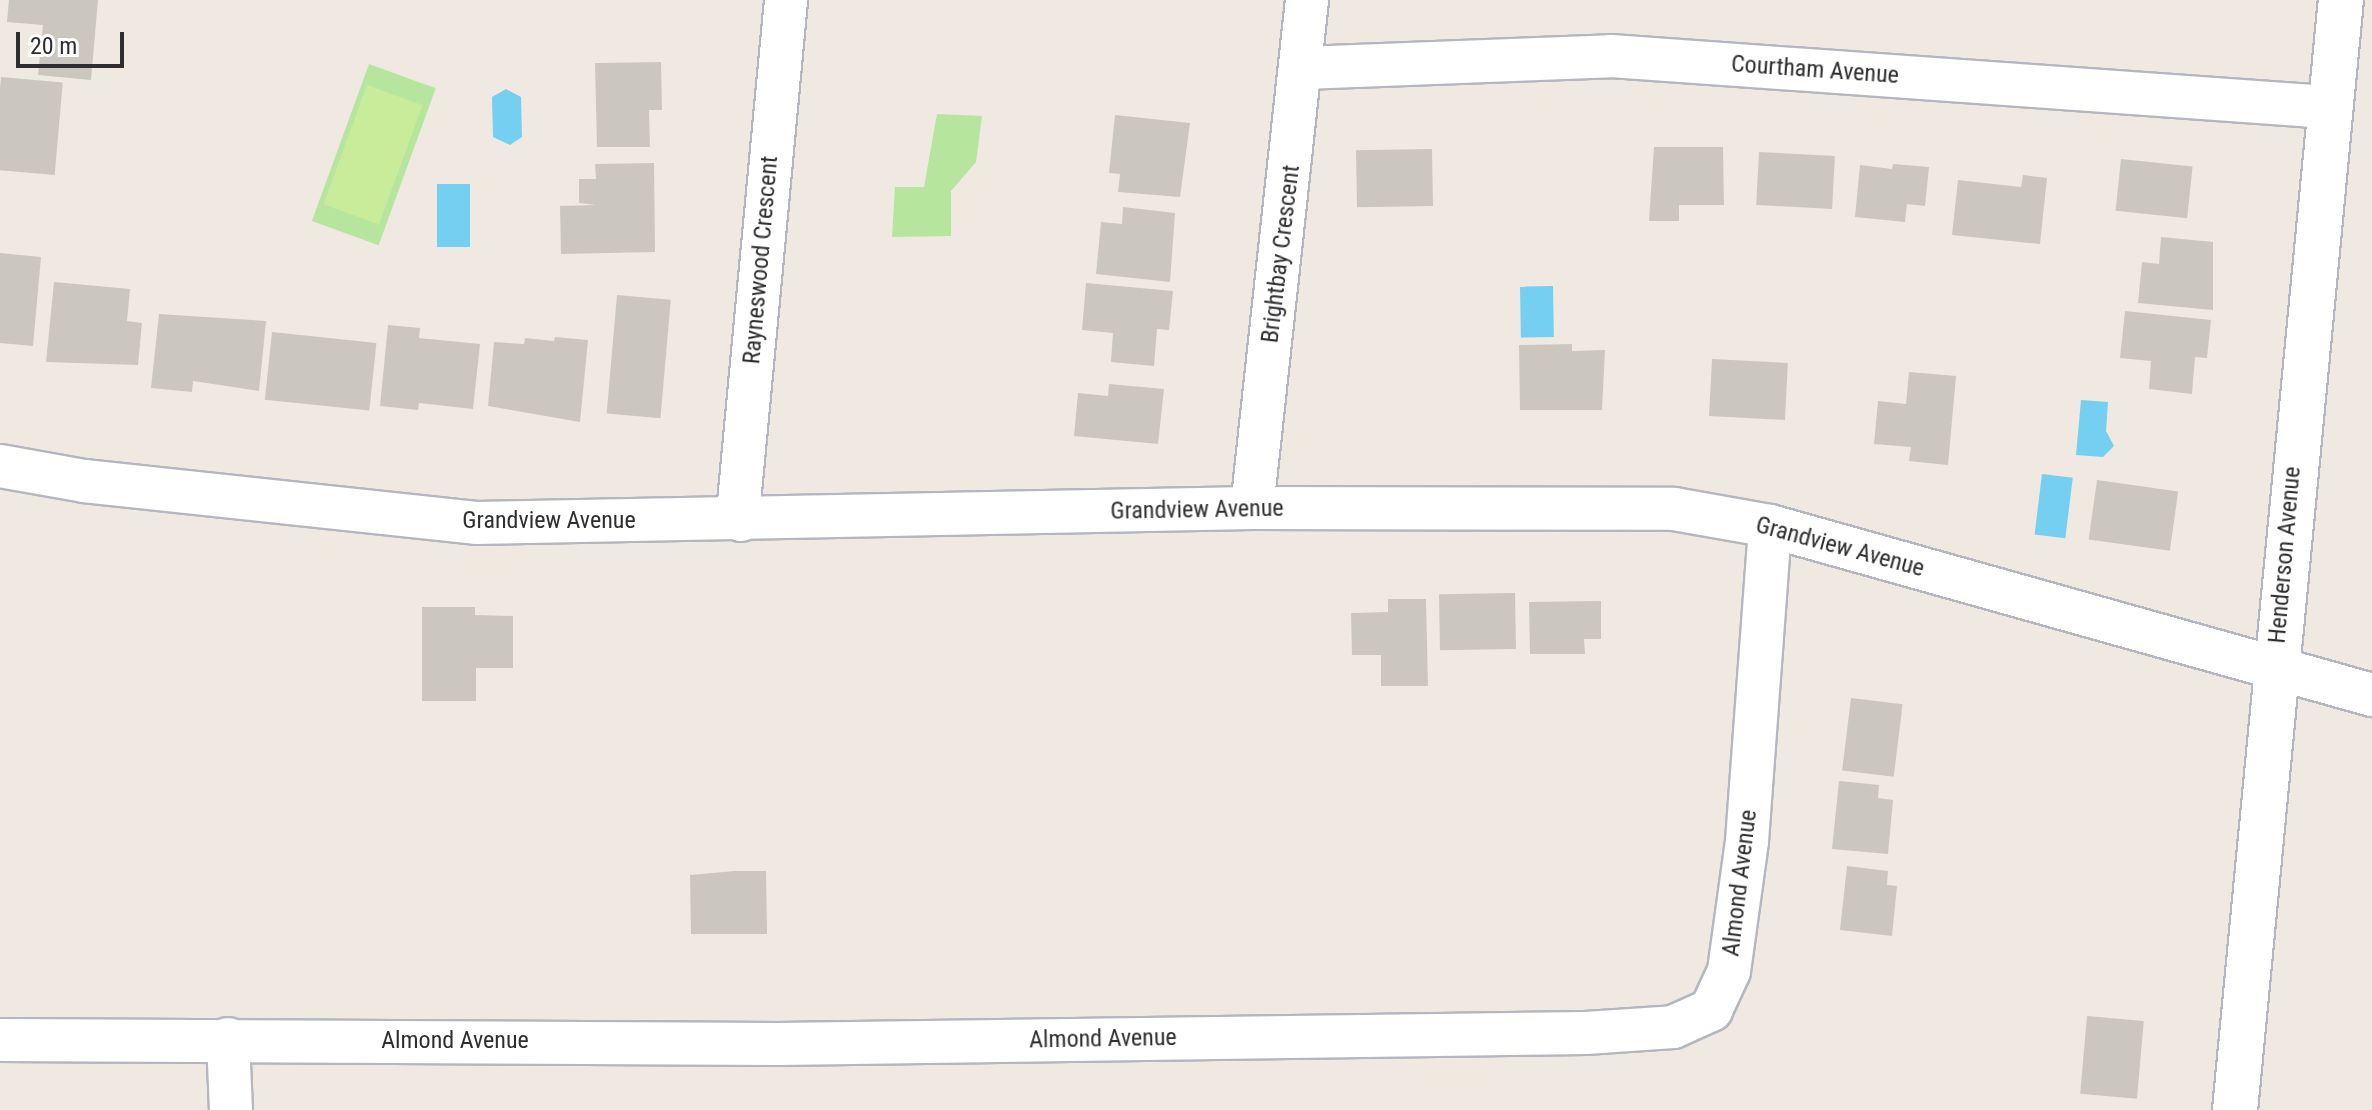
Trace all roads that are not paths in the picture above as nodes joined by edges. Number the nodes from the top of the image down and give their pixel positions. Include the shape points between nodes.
1 (786, 0) edge
2 (1307, 0) edge
3 (2341, 0) edge
4 (1303, 68) junction
5 (2327, 107) junction
6 (0, 466) edge
7 (1252, 508) junction
8 (741, 520) junction
9 (1770, 526) junction
10 (2275, 669) junction
11 (2372, 695) edge
12 (228, 1039) junction
13 (0, 1040) edge
14 (231, 1110) edge
15 (2235, 1110) edge

1 - 8 street, Rayneswood Crescent
2 - 4 street, Brightbay Crescent
3 - 5 street, Henderson Avenue
4 - 5 street, Courtham Avenue via 1611,56
4 - 7 street, Brightbay Crescent
5 - 10 street, Henderson Avenue
6 - 8 street, Grandview Avenue via 382,517 476,523
7 - 8 street, Grandview Avenue
7 - 9 street, Grandview Avenue via 1591,505 1674,509
9 - 10 street, Grandview Avenue
9 - 12 street, Almond Avenue via 1747,841 1729,971 1711,1010 1673,1027 1586,1033 778,1044
10 - 11 street, Grandview Avenue
10 - 15 street, Henderson Avenue
12 - 13 street, Almond Avenue
12 - 14 street

